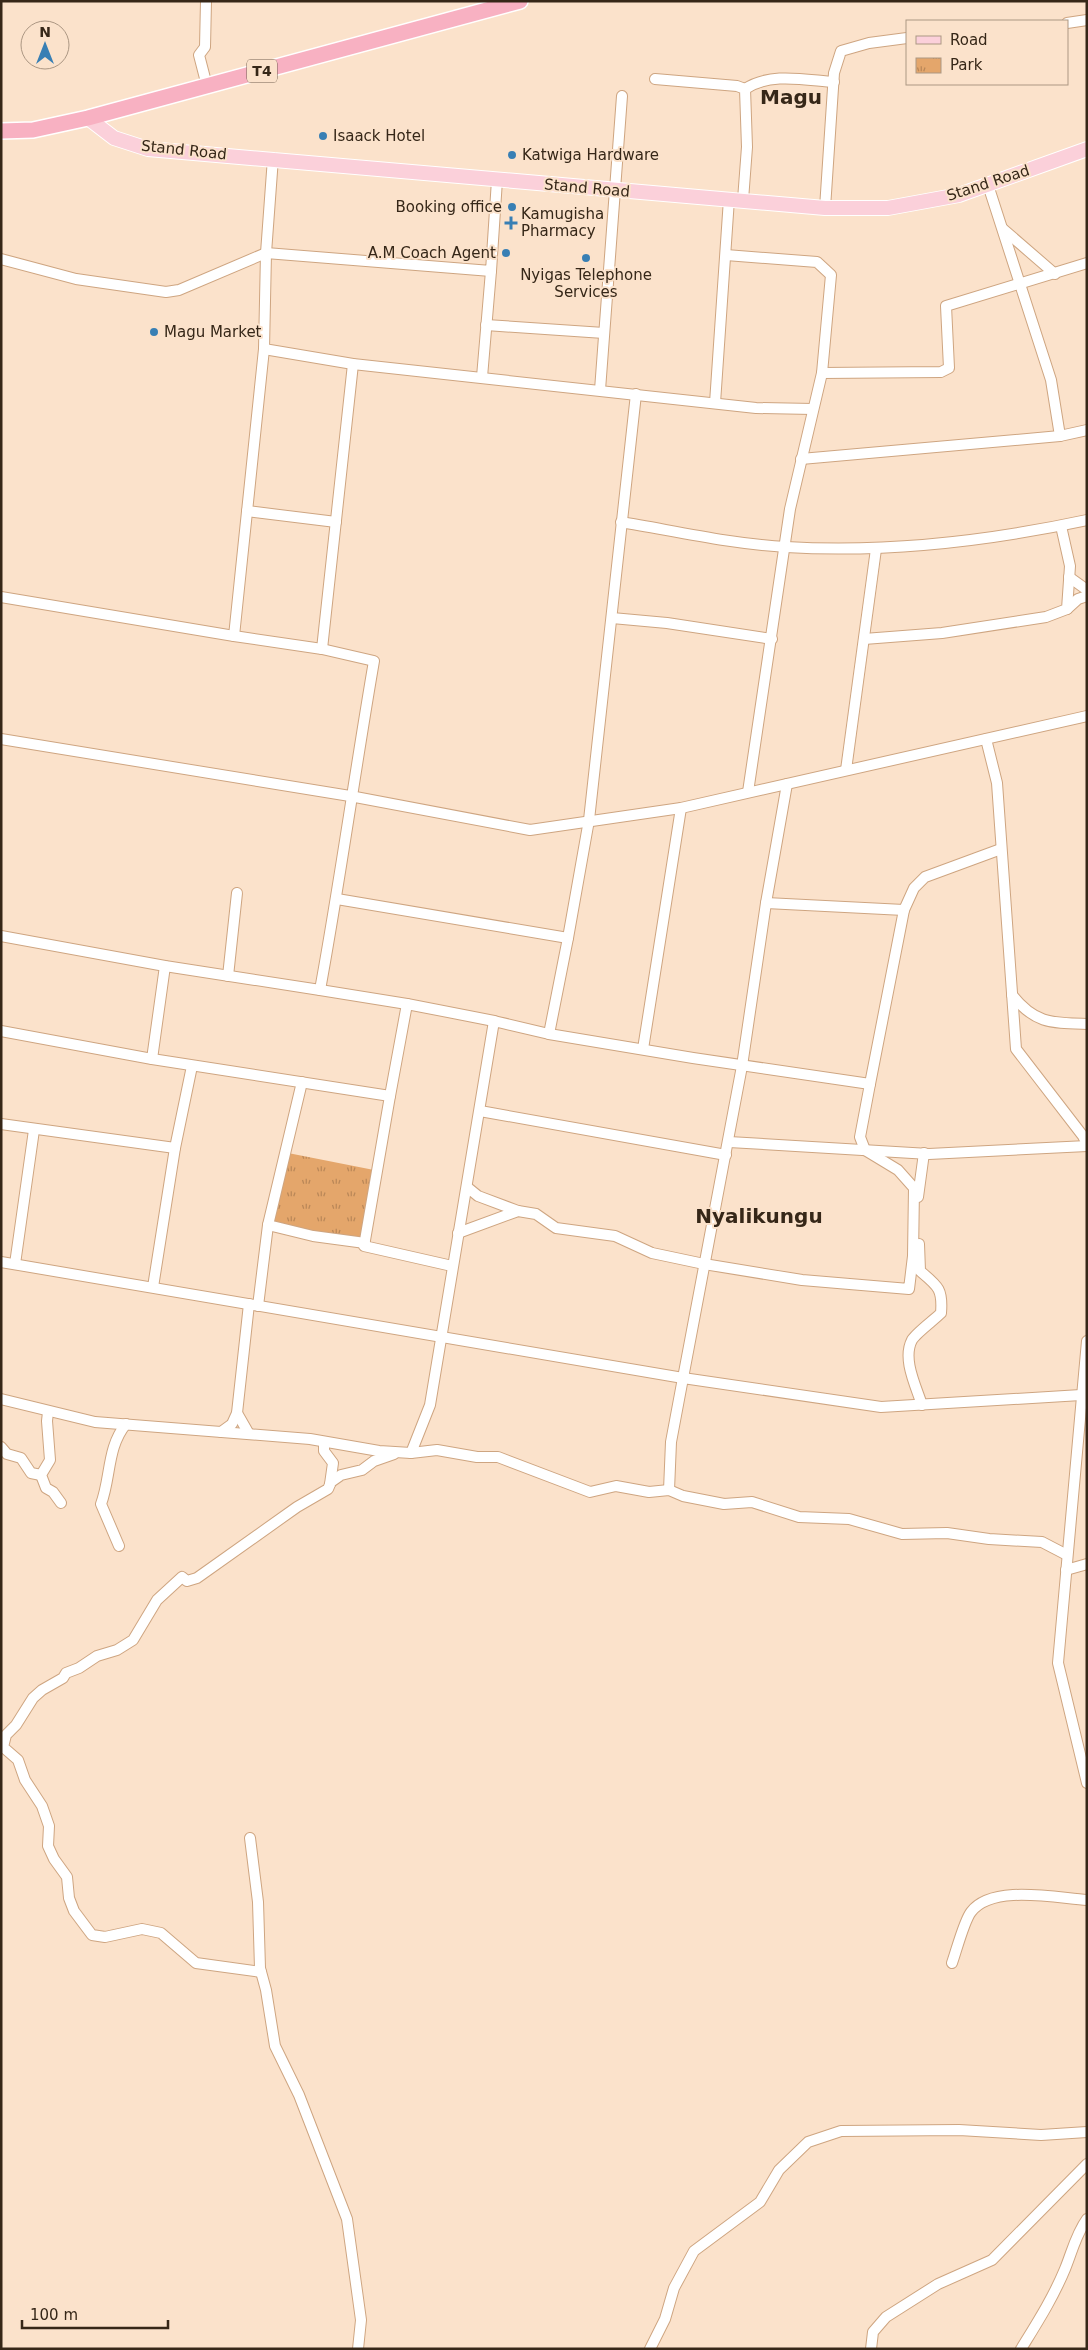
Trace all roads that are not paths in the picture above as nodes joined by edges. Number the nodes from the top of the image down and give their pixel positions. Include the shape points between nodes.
1 (206, 1) edge
2 (520, 1) edge
3 (1087, 20) edge
4 (1068, 23) edge
5 (906, 38) edge
6 (655, 79) dead end
7 (834, 82) junction
8 (207, 86) junction
9 (745, 90) junction
10 (622, 96) dead end
11 (88, 118) junction
12 (1, 131) edge
13 (1087, 149) edge
14 (273, 158) junction
15 (497, 180) junction
16 (988, 184) junction
17 (614, 190) junction
18 (736, 200) junction
19 (825, 208) junction
20 (1003, 228) junction
21 (266, 253) junction
22 (726, 255) junction
23 (1, 259) edge
24 (1087, 262) edge
25 (491, 271) junction
26 (1055, 274) junction
27 (1021, 283) junction
28 (486, 325) junction
29 (604, 332) junction
30 (264, 349) junction
31 (353, 364) junction
32 (822, 373) junction
33 (482, 377) junction
34 (600, 390) junction
35 (636, 394) junction
36 (715, 403) junction
37 (813, 409) junction
38 (1087, 430) edge
39 (1060, 436) junction
40 (801, 459) junction
41 (247, 511) junction
42 (1087, 520) edge
43 (336, 522) junction
44 (621, 522) junction
45 (1061, 526) junction
46 (786, 547) junction
47 (876, 549) junction
48 (1068, 577) junction
49 (1087, 590) edge
50 (1087, 596) edge
51 (1, 597) edge
52 (1067, 609) junction
53 (612, 618) junction
54 (234, 636) junction
55 (772, 639) junction
56 (864, 639) junction
57 (322, 649) junction
58 (1087, 716) edge
59 (1, 739) edge
60 (986, 739) junction
61 (846, 770) junction
62 (787, 784) junction
63 (748, 792) junction
64 (350, 796) junction
65 (681, 808) junction
66 (589, 820) junction
67 (1001, 849) junction
68 (237, 893) dead end
69 (337, 899) junction
70 (766, 904) junction
71 (904, 910) junction
72 (1, 936) edge
73 (568, 938) junction
74 (165, 966) junction
75 (228, 976) junction
76 (320, 990) junction
77 (1012, 995) junction
78 (407, 1004) junction
79 (494, 1020) junction
80 (1087, 1024) edge
81 (1, 1031) edge
82 (549, 1034) junction
83 (643, 1049) junction
84 (152, 1059) junction
85 (192, 1066) junction
86 (742, 1066) junction
87 (302, 1082) junction
88 (870, 1084) junction
89 (390, 1096) junction
90 (480, 1111) junction
91 (1, 1124) edge
92 (34, 1130) junction
93 (728, 1142) junction
94 (1087, 1145) edge
95 (175, 1148) junction
96 (865, 1150) junction
97 (924, 1153) junction
98 (726, 1155) junction
99 (467, 1187) junction
100 (518, 1211) junction
101 (268, 1225) junction
102 (458, 1233) junction
103 (365, 1243) junction
104 (1, 1262) edge
105 (15, 1264) junction
106 (704, 1264) junction
107 (452, 1266) junction
108 (153, 1287) junction
109 (253, 1305) junction
110 (441, 1338) junction
111 (1087, 1341) edge
112 (683, 1378) junction
113 (1081, 1395) junction
114 (1, 1398) edge
115 (922, 1404) junction
116 (48, 1412) junction
117 (237, 1413) junction
118 (126, 1424) junction
119 (221, 1432) junction
120 (249, 1434) junction
121 (324, 1442) junction
122 (1, 1448) edge
123 (405, 1453) junction
124 (41, 1475) junction
125 (330, 1484) junction
126 (669, 1490) junction
127 (61, 1503) dead end
128 (119, 1546) dead end
129 (1067, 1555) junction
130 (1087, 1564) edge
131 (1066, 1570) junction
132 (1087, 1783) edge
133 (250, 1838) dead end
134 (1087, 1900) edge
135 (952, 1963) dead end
136 (261, 1972) junction
137 (1087, 2132) edge
138 (1087, 2164) edge
139 (1087, 2219) edge
140 (358, 2349) edge
141 (650, 2349) edge
142 (871, 2349) edge
143 (1021, 2349) edge

1 - 8 street via 205,48 199,55
2 - 8 highway, T4
3 - 4 street
5 - 7 street via 841,51
6 - 9 street via 737,86
7 - 9 street via 781,78 756,81
7 - 19 street
8 - 11 highway, T4
9 - 18 street via 747,146
10 - 17 street
11 - 12 highway, T4 via 32,130
11 - 14 main road, Stand Road via 114,138 148,149
13 - 16 main road, Stand Road
14 - 15 main road, Stand Road
14 - 21 street
15 - 17 main road, Stand Road
15 - 25 street
16 - 19 main road, Stand Road via 959,195 888,208
16 - 20 street
17 - 18 main road, Stand Road
17 - 29 street
18 - 19 main road, Stand Road
18 - 22 street
20 - 26 street
20 - 27 street
21 - 23 street via 179,290 166,292 76,279
21 - 25 street
21 - 30 street
22 - 32 street via 816,262 831,275
22 - 36 street
24 - 26 street
25 - 28 street
26 - 27 street
27 - 32 street via 946,306 949,368 941,372
27 - 39 street via 1051,380
28 - 29 street
28 - 33 street
29 - 34 street
30 - 31 street
30 - 41 street
31 - 33 street
31 - 43 street
32 - 37 street
33 - 34 street
34 - 35 street
35 - 36 street
35 - 44 street
36 - 37 street
37 - 40 street
38 - 39 street
39 - 40 street
40 - 46 street
41 - 43 street
41 - 54 street
42 - 45 street
43 - 57 street
44 - 46 street via 716,539
44 - 53 street
45 - 47 street
45 - 48 street via 1070,566
46 - 47 street
46 - 55 street
47 - 56 street
48 - 49 street
48 - 52 street
50 - 52 street
51 - 54 street
52 - 56 street via 1046,617 951,632
53 - 55 street
53 - 66 street
54 - 57 street
55 - 63 street
56 - 61 street
57 - 64 street via 374,661
58 - 60 street
59 - 64 street
60 - 61 street
60 - 67 street via 997,783
61 - 62 street
62 - 63 street
62 - 70 street
63 - 65 street
64 - 66 street via 530,830
64 - 69 street
65 - 66 street
65 - 83 street
66 - 73 street
67 - 71 street via 925,877 914,888
67 - 77 street
68 - 75 street
69 - 73 street
69 - 76 street
70 - 71 street
70 - 86 street
71 - 88 street
72 - 74 street
73 - 82 street
74 - 75 street
74 - 84 street
75 - 76 street
76 - 78 street
77 - 80 street via 1024,1010 1049,1023
77 - 94 street via 1016,1049
78 - 79 street
78 - 89 street
79 - 82 street
79 - 90 street
81 - 84 street
82 - 83 street
83 - 86 street
84 - 85 street
85 - 87 street
85 - 95 street
86 - 88 street
86 - 93 street
87 - 89 street
87 - 101 street
88 - 96 street via 860,1137
89 - 103 street
90 - 98 street
90 - 99 street
91 - 92 street
92 - 95 street
92 - 105 street
93 - 96 street
93 - 98 street
94 - 97 street
95 - 108 street
96 - 97 street
96 - 106 street via 898,1170 914,1188 909,1288 802,1280
97 - 115 street via 918,1195 920,1270 942,1296 941,1313 912,1339 908,1353
98 - 106 street
99 - 100 street via 478,1196
99 - 102 street
100 - 102 street
100 - 106 street via 536,1214 556,1228 615,1236 652,1253
101 - 103 street via 313,1236
101 - 109 street
102 - 107 street
103 - 107 street via 364,1246
104 - 105 street
105 - 108 street
106 - 112 street
107 - 110 street
108 - 109 street
109 - 110 street
109 - 117 street
110 - 112 street
110 - 123 street via 430,1405
111 - 113 street
112 - 115 street via 881,1407
112 - 126 street via 671,1442
113 - 115 street
113 - 129 street
114 - 116 street
116 - 118 street via 95,1422
116 - 124 street via 50,1460
117 - 119 street via 232,1424
117 - 120 street
118 - 119 street
118 - 128 street via 117,1435 101,1504
119 - 120 street
120 - 121 street
121 - 123 street
121 - 125 street via 324,1451 332,1463
122 - 124 street via 7,1454 21,1458 31,1473
123 - 125 street via 374,1461 362,1470 341,1475
123 - 126 street via 436,1450 498,1457 590,1492 616,1486 649,1492
124 - 127 street via 46,1488
125 - 136 street via 328,1489 297,1507 197,1578 187,1580 182,1577 173,1583 157,1600 134,1640 66,1673 33,1698 6,1736 3,1747 18,1760 25,1780 42,1806 49,1826 48,1846 67,1877 74,1911 92,1935 105,1937 142,1929 161,1933 196,1963
126 - 129 street via 724,1504 752,1502 799,1517 849,1518 902,1534 947,1533 1042,1542
129 - 131 street
130 - 131 street
131 - 132 street via 1058,1664
133 - 136 street via 258,1902
134 - 135 street via 1012,1895 989,1899 971,1912
136 - 140 street via 274,2046 299,2095 347,2219 360,2320
137 - 141 street via 1041,2135 959,2130 841,2131 808,2142 779,2170 760,2202 694,2251 674,2288 665,2319
138 - 142 street via 992,2260 938,2284 886,2317 872,2332
139 - 143 street via 1080,2227 1044,2312

